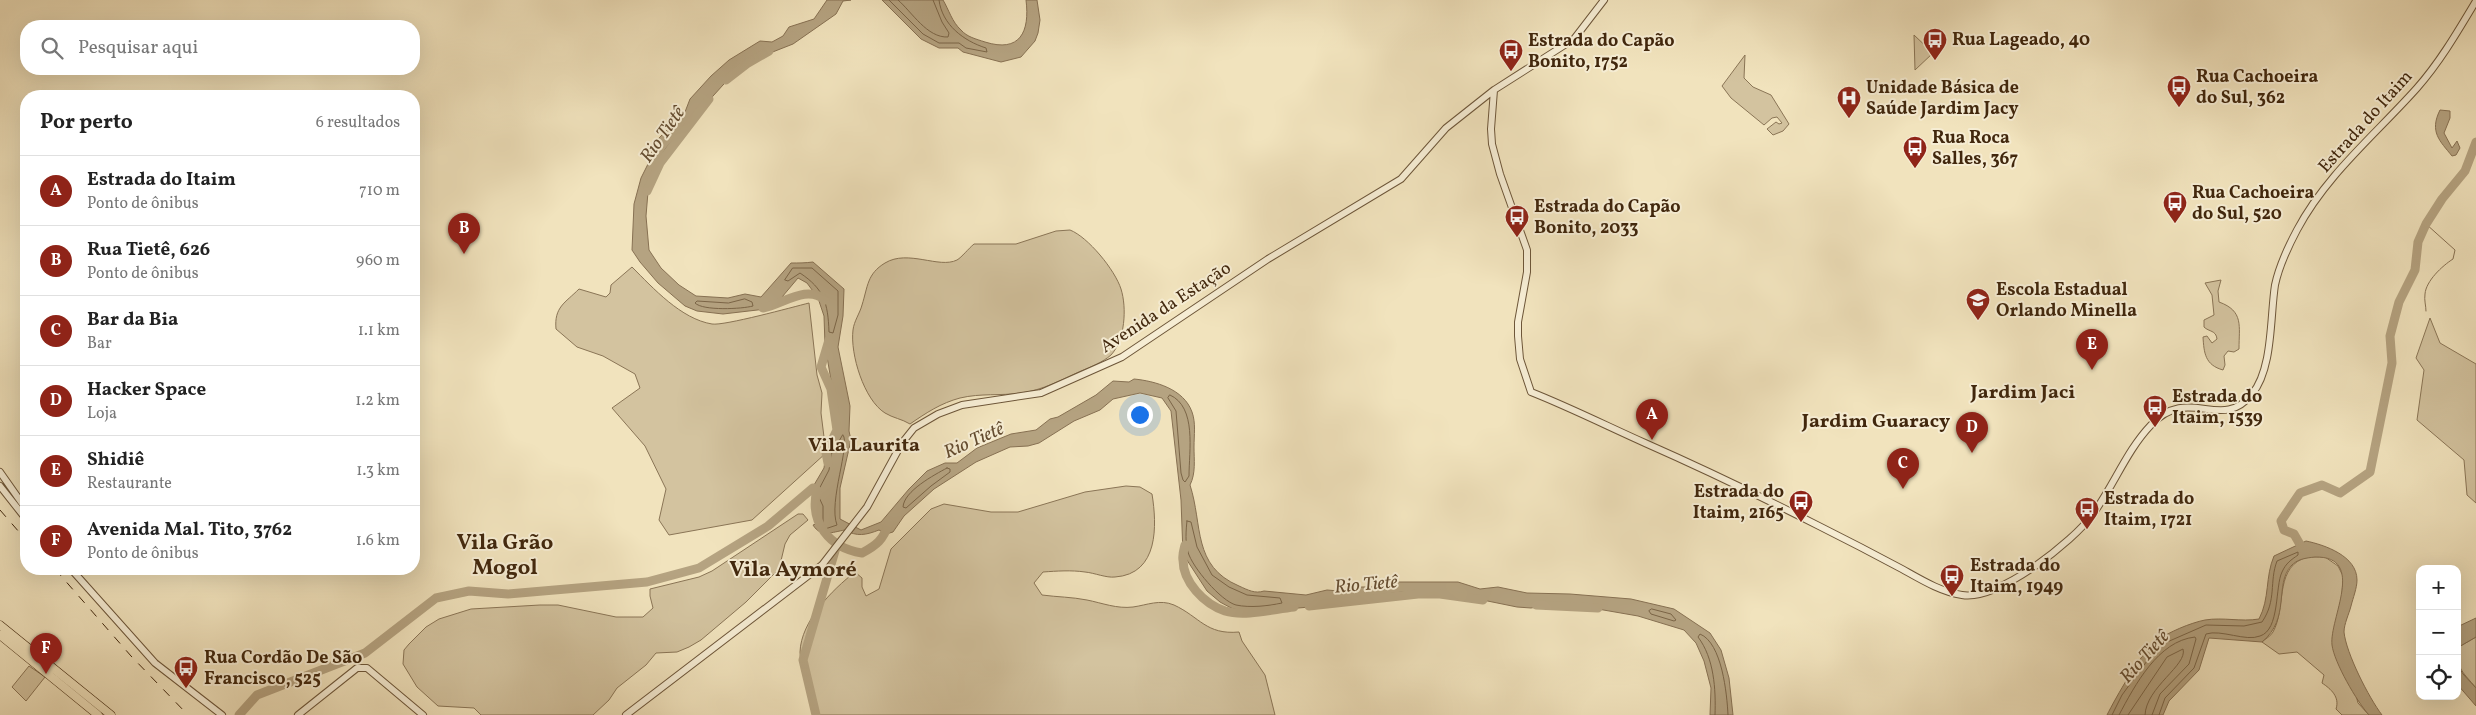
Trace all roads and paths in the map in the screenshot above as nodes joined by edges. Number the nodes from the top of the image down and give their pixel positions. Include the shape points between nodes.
1 (1604, 0) edge
2 (2476, 1) edge
3 (1494, 90) junction
4 (0, 472) edge
5 (0, 486) edge
6 (20, 500) edge
7 (20, 511) edge
8 (77, 575) edge
9 (0, 625) edge
10 (0, 635) edge
11 (98, 715) edge
12 (111, 715) edge
13 (222, 715) edge
14 (298, 715) edge
15 (423, 715) edge
16 (626, 715) edge

1 - 3 street, Avenida da Estação via 1574,39
2 - 3 street, Estrada do Itaim via 2441,58 2362,144 2302,220 2278,273 2264,367 2252,394 2232,409 2218,411 2184,406 2160,417 2142,437 2083,525 2027,571 2001,587 1967,596 1927,582 1748,490 1530,392 1520,359 1518,336 1527,250 1492,144
3 - 16 street, Avenida da Estação via 1446,128 1401,179 1268,259 1122,357 1041,393 962,404 920,424 902,443 857,522 829,556 803,581
4 - 6 street
5 - 7 street
8 - 13 street via 155,663
9 - 12 main road
10 - 11 main road
14 - 15 street via 363,666

